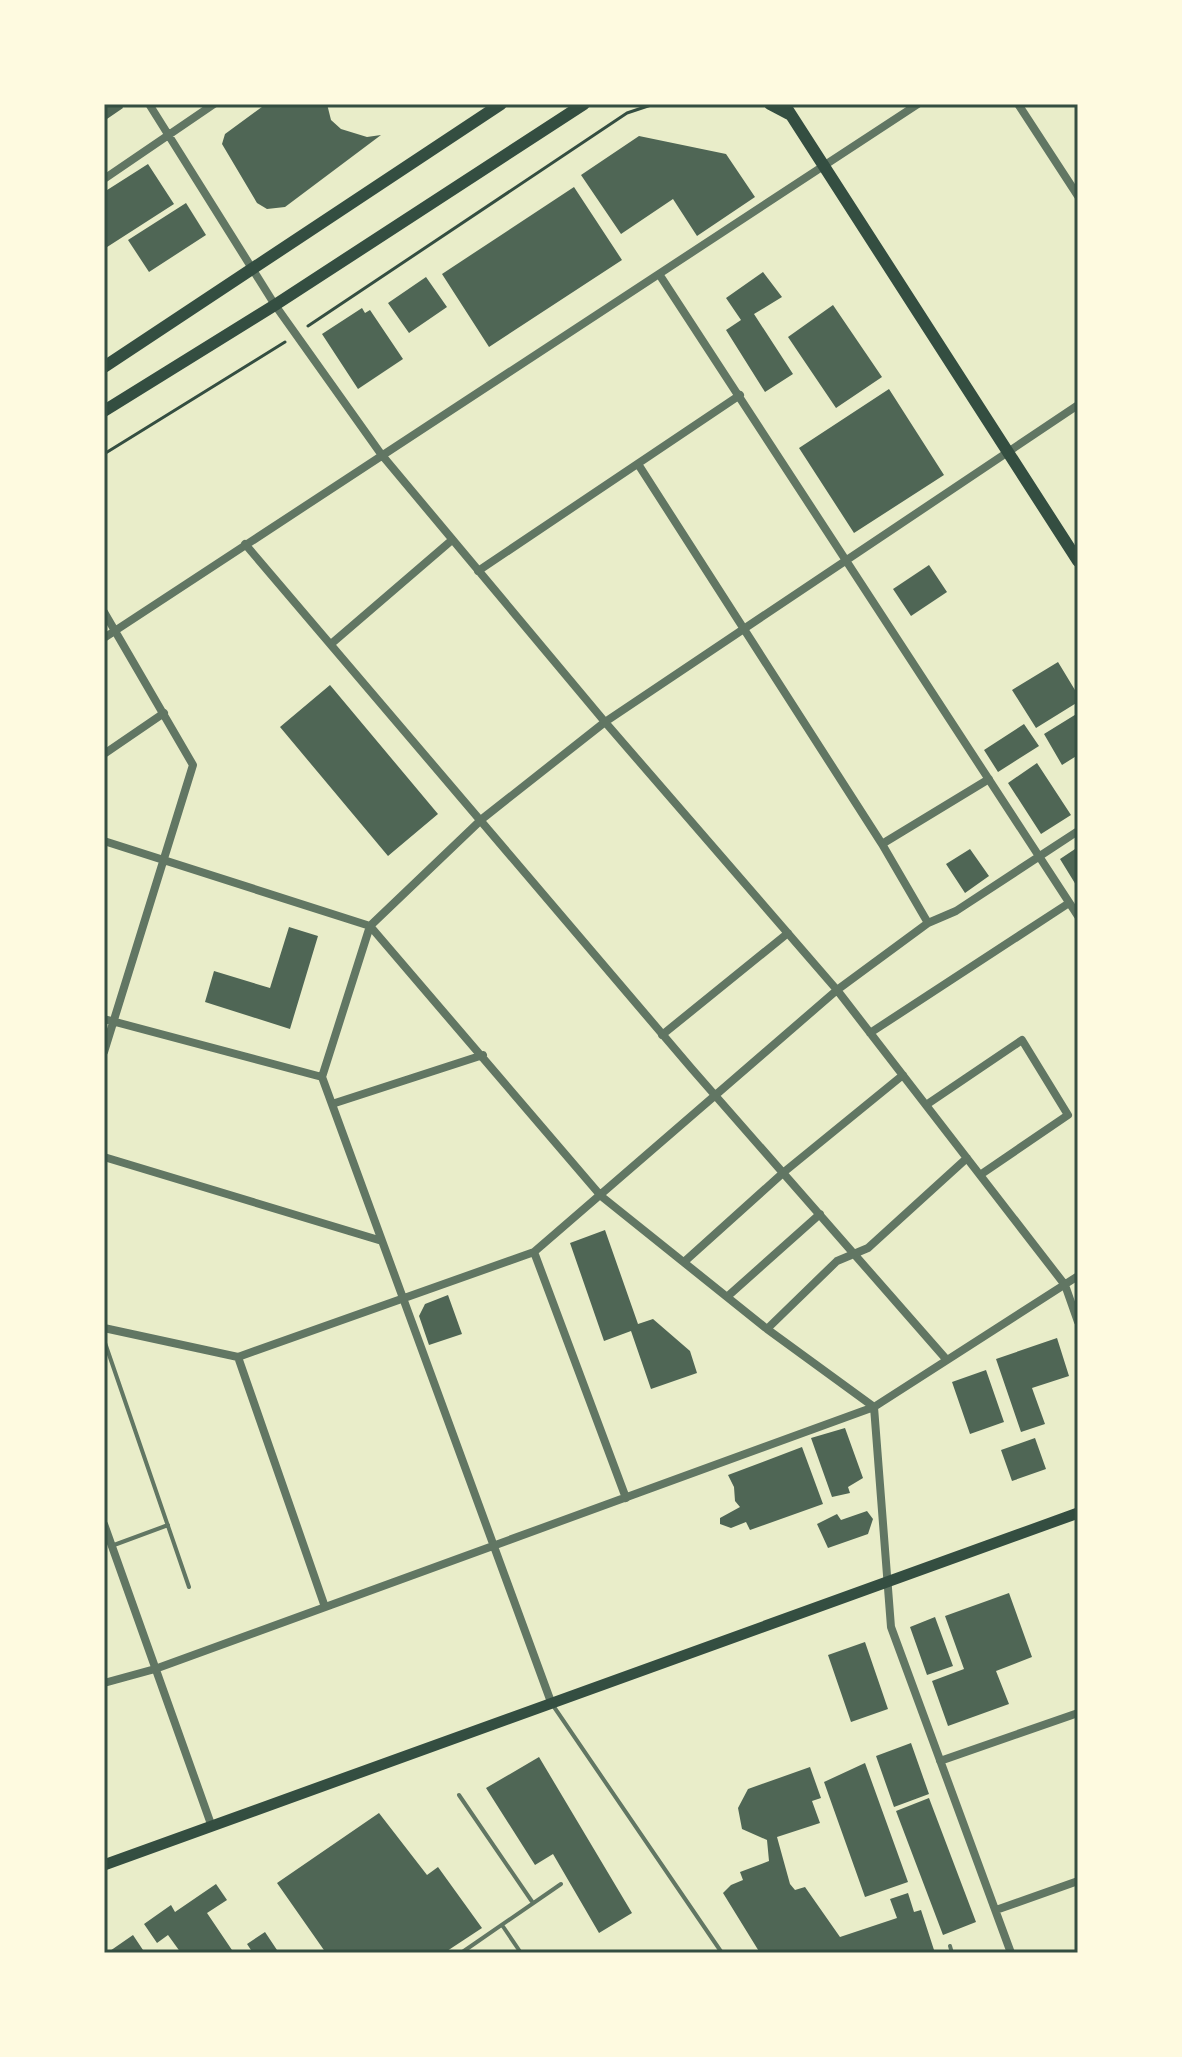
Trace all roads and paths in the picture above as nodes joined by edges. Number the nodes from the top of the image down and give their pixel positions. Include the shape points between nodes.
1 (149, 104) edge
2 (214, 104) edge
3 (501, 104) edge
4 (584, 104) edge
5 (654, 104) edge
6 (770, 104) edge
7 (784, 104) edge
8 (918, 104) edge
9 (1018, 104) edge
10 (791, 110) edge
11 (169, 134) junction
12 (824, 165) junction
13 (104, 179) edge
14 (1078, 196) edge
15 (252, 269) junction
16 (659, 274) junction
17 (275, 305) junction
18 (296, 335) junction
19 (104, 367) edge
20 (740, 395) junction
21 (1078, 405) edge
22 (104, 411) edge
23 (1007, 453) junction
24 (104, 454) edge
25 (381, 454) junction
26 (638, 464) junction
27 (452, 540) junction
28 (245, 544) junction
29 (848, 559) junction
30 (1078, 561) edge
31 (478, 571) junction
32 (104, 612) edge
33 (117, 630) junction
34 (743, 630) junction
35 (104, 638) edge
36 (331, 644) junction
37 (164, 713) junction
38 (605, 722) junction
39 (104, 754) edge
40 (989, 779) junction
41 (482, 819) junction
42 (1078, 831) edge
43 (104, 841) edge
44 (882, 844) junction
45 (1039, 857) junction
46 (166, 860) junction
47 (1069, 903) junction
48 (1078, 916) edge
49 (928, 923) junction
50 (370, 926) junction
51 (788, 933) junction
52 (837, 990) junction
53 (109, 1020) edge
54 (870, 1033) junction
55 (662, 1035) junction
56 (104, 1052) edge
57 (483, 1055) junction
58 (903, 1075) junction
59 (322, 1077) junction
60 (716, 1095) junction
61 (332, 1104) junction
62 (926, 1105) junction
63 (104, 1157) edge
64 (967, 1158) junction
65 (784, 1172) junction
66 (980, 1175) junction
67 (601, 1196) junction
68 (820, 1214) junction
69 (382, 1241) junction
70 (534, 1252) junction
71 (853, 1252) junction
72 (684, 1262) junction
73 (1078, 1276) edge
74 (1065, 1285) junction
75 (728, 1296) junction
76 (402, 1300) junction
77 (1078, 1322) edge
78 (104, 1328) edge
79 (767, 1329) junction
80 (104, 1340) edge
81 (238, 1357) junction
82 (946, 1359) junction
83 (874, 1407) junction
84 (626, 1498) junction
85 (1078, 1513) edge
86 (104, 1524) edge
87 (168, 1525) junction
88 (496, 1545) junction
89 (112, 1546) junction
90 (885, 1581) junction
91 (189, 1587) dead end
92 (325, 1607) junction
93 (155, 1669) junction
94 (104, 1683) edge
95 (551, 1702) junction
96 (1078, 1713) edge
97 (940, 1761) junction
98 (459, 1795) dead end
99 (212, 1827) junction
100 (104, 1865) edge
101 (1078, 1881) edge
102 (561, 1884) dead end
103 (533, 1903) junction
104 (996, 1910) junction
105 (502, 1925) junction
106 (950, 1946) dead end
107 (461, 1953) edge
108 (521, 1953) edge
109 (722, 1953) edge
110 (952, 1953) edge
111 (1011, 1953) edge

1 - 11 street
2 - 11 street
3 - 15 main road
4 - 17 main road
5 - 18 path via 627,113
6 - 10 main road
7 - 10 main road
8 - 12 street
9 - 14 street
10 - 12 main road
11 - 13 street
11 - 15 street
12 - 16 street
12 - 23 main road
15 - 17 street
15 - 19 main road
16 - 20 street
16 - 25 street
17 - 18 street
17 - 22 main road
18 - 24 path
18 - 25 street
20 - 26 street
20 - 29 street
21 - 23 street
23 - 29 street
23 - 30 main road
25 - 27 street
25 - 28 street
26 - 31 street
26 - 34 street
27 - 31 street
27 - 36 street
28 - 33 street
28 - 36 street
29 - 34 street
29 - 40 street
31 - 38 street
32 - 33 street
33 - 35 street
33 - 37 street
34 - 38 street
34 - 44 street
36 - 41 street
37 - 39 street
37 - 46 street via 193,765
38 - 41 street
38 - 51 street
40 - 44 street
40 - 45 street
41 - 50 street
41 - 55 street
42 - 45 street
43 - 46 street
44 - 49 street
45 - 47 street
45 - 49 street
46 - 50 street
46 - 53 street
47 - 48 street
47 - 54 street
49 - 52 street
50 - 57 street
50 - 59 street
51 - 52 street
51 - 55 street
52 - 54 street
52 - 60 street
53 - 56 street
53 - 59 street
54 - 58 street
55 - 60 street
57 - 61 street
57 - 67 street
58 - 62 street
58 - 65 street
59 - 61 street
60 - 65 street
60 - 67 street
61 - 69 street
62 - 64 street
62 - 66 street via 1022,1040 1068,1115
63 - 69 street
64 - 66 street
64 - 71 street via 868,1248
65 - 68 street
65 - 72 street
66 - 74 street
67 - 70 street
67 - 72 street
68 - 71 street
68 - 75 street
69 - 76 street
70 - 76 street
70 - 84 street
71 - 79 street
71 - 82 street
72 - 75 street
73 - 74 street
74 - 77 street
74 - 82 street
75 - 79 street
76 - 81 street
76 - 88 street
78 - 81 street
79 - 83 street
80 - 87 lane
81 - 92 street
82 - 83 street
83 - 84 street
83 - 90 street
84 - 88 street
85 - 90 main road
86 - 89 street
87 - 89 lane
87 - 91 lane
88 - 92 street
88 - 95 street
89 - 93 street
90 - 95 main road
90 - 97 street via 891,1627
92 - 93 street
93 - 94 street
93 - 99 street
95 - 99 main road
95 - 109 lane
96 - 97 street
97 - 104 street
98 - 103 lane
99 - 100 main road
101 - 104 street
102 - 103 lane
103 - 105 lane
104 - 111 street
105 - 107 lane
105 - 108 lane
106 - 110 lane

